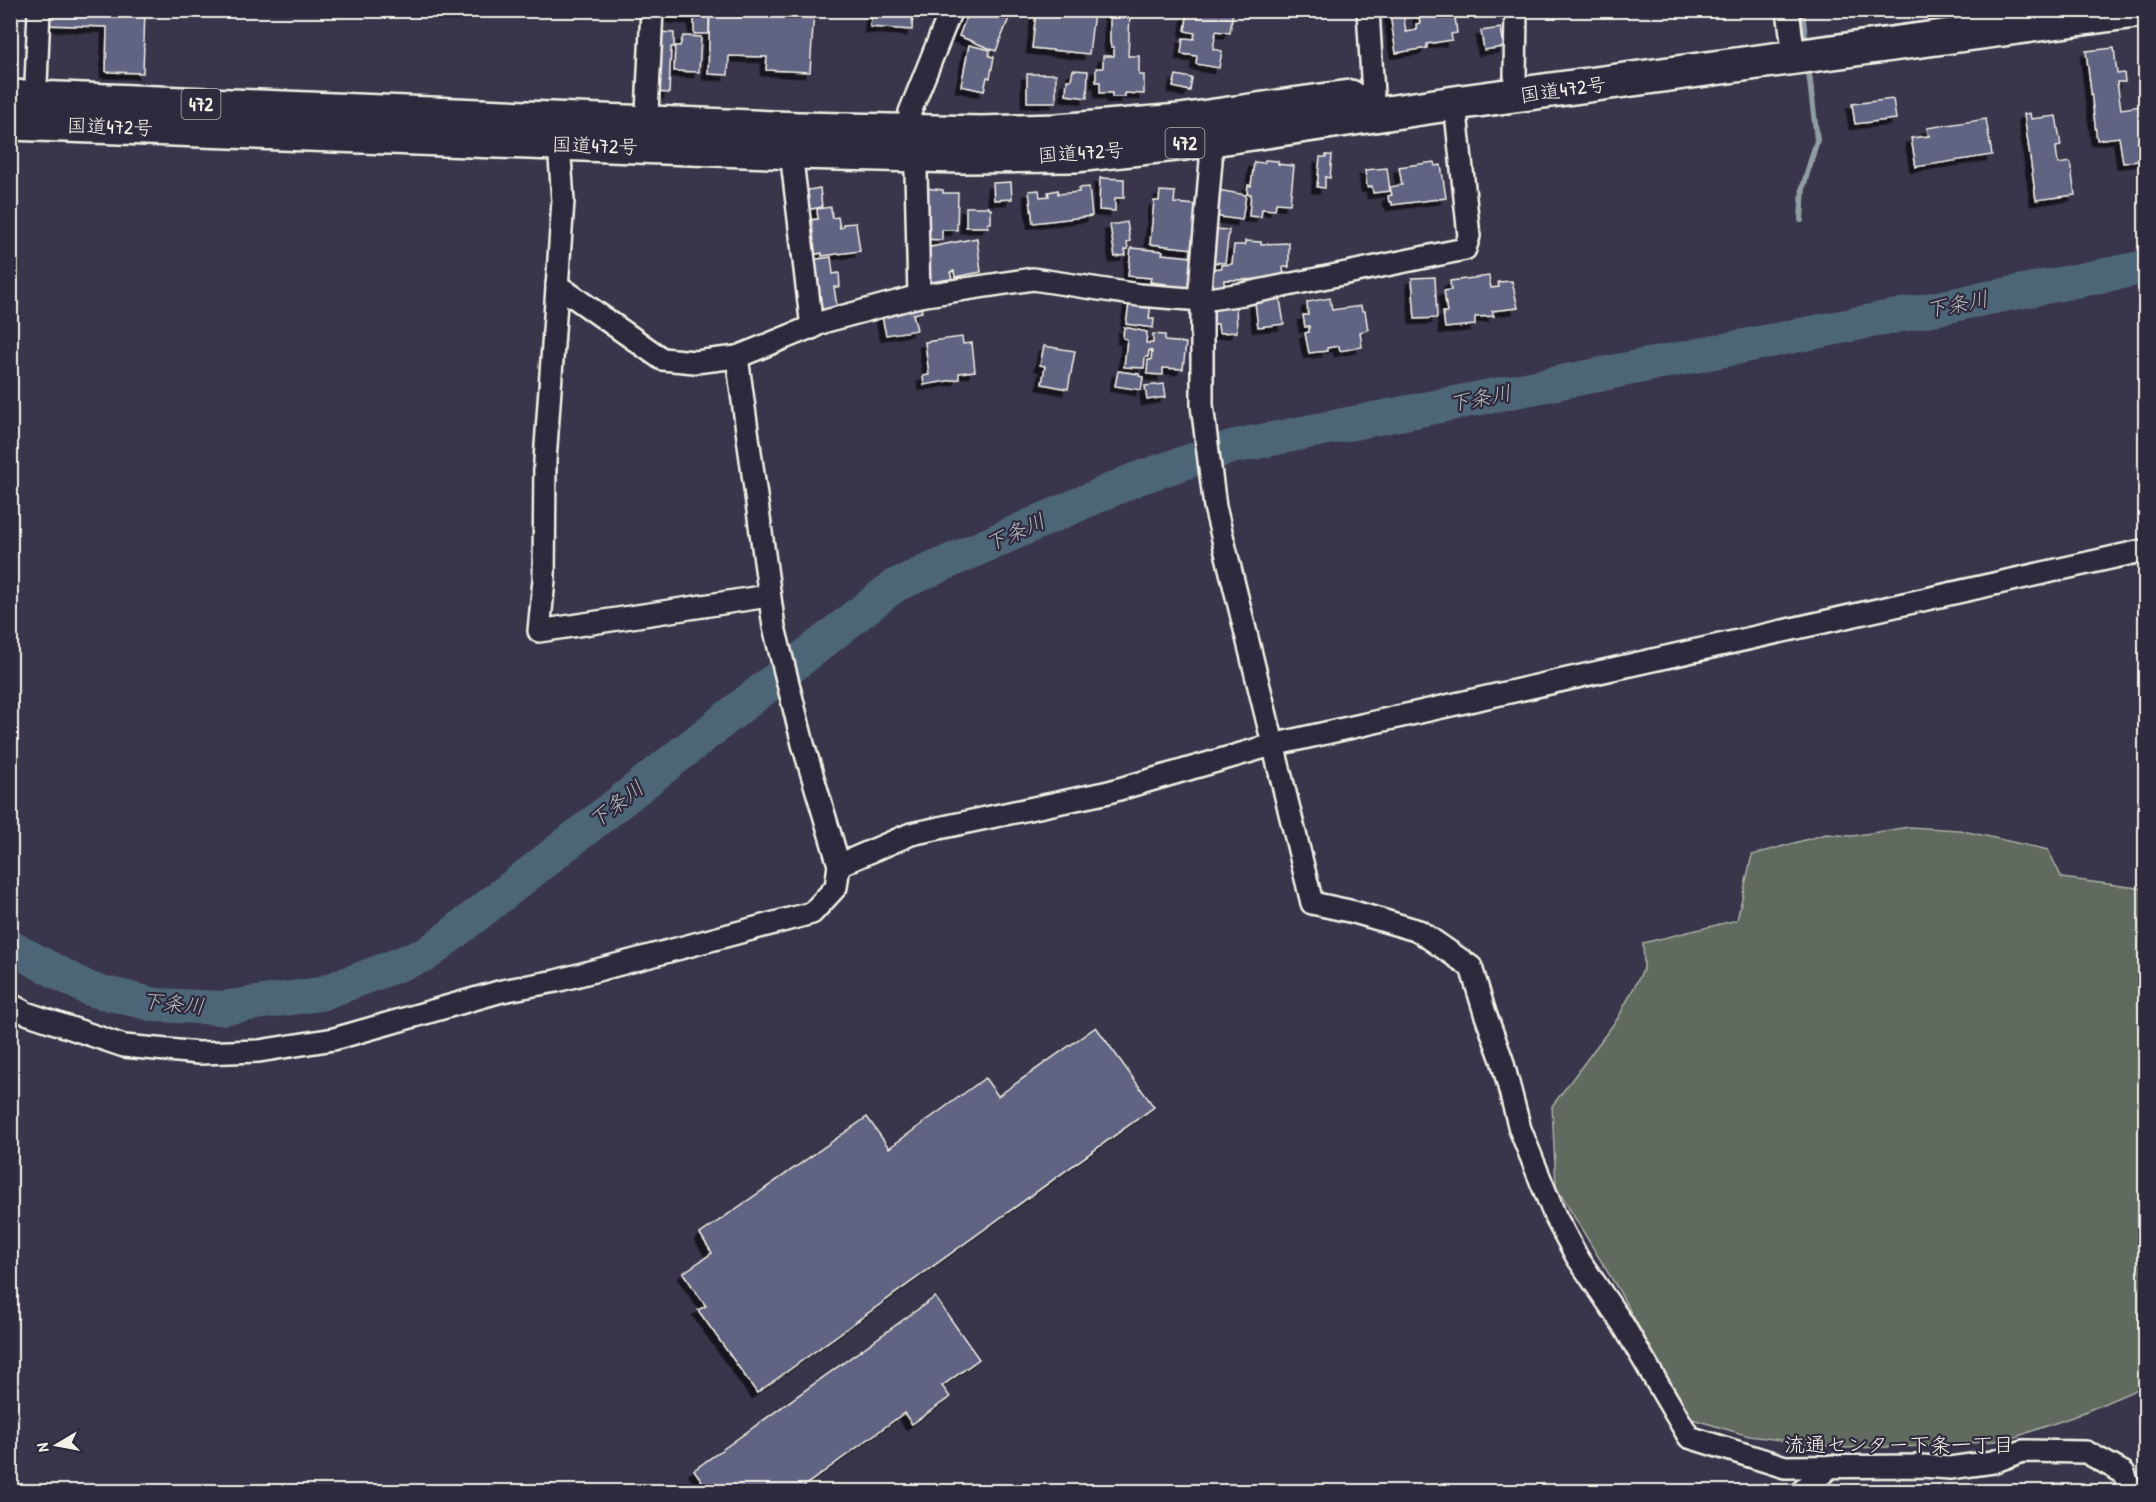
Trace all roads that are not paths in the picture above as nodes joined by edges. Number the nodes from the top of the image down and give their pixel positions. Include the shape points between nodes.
1 (39, 10) edge
2 (652, 10) edge
3 (951, 10) edge
4 (1368, 10) edge
5 (1516, 10) edge
6 (1994, 10) edge
7 (2143, 10) edge
8 (1791, 35) edge
9 (1515, 76) junction
10 (1373, 94) junction
11 (1455, 103) junction
12 (23, 110) edge
13 (645, 134) junction
14 (1210, 140) junction
15 (912, 142) junction
16 (560, 143) junction
17 (791, 152) junction
18 (557, 285) junction
19 (919, 296) junction
20 (1200, 300) junction
21 (812, 328) junction
22 (737, 357) junction
23 (2145, 550) edge
24 (768, 596) junction
25 (1272, 745) junction
26 (839, 865) junction
27 (10, 1004) edge
28 (1831, 1466) junction
29 (1802, 1491) edge
30 (2131, 1491) edge

1 - 12 street
2 - 13 street
3 - 15 street via 910,112
4 - 10 street
5 - 9 street
6 - 8 highway, 国道472号 / 472
7 - 8 highway, 国道472号 / 472
8 - 9 highway, 国道472号 / 472
8 - 11 highway, 国道472号 / 472
9 - 10 highway, 国道472号 / 472
10 - 15 highway, 国道472号 / 472 via 1180,121 1057,131 981,132
11 - 14 highway, 国道472号 / 472
11 - 20 street via 1469,236 1465,249
12 - 13 highway, 国道472号 / 472
12 - 16 highway, 国道472号 / 472
13 - 15 highway, 国道472号 / 472 via 799,129
13 - 16 highway, 国道472号 / 472
13 - 17 highway, 国道472号 / 472
14 - 15 highway, 国道472号 / 472 via 1075,154 961,156
14 - 20 street
15 - 17 highway, 国道472号 / 472
15 - 19 street
16 - 18 street via 563,201
17 - 21 street
18 - 22 street via 662,359 695,362
18 - 24 street via 539,631
19 - 20 street via 1033,279
19 - 21 street
20 - 25 street via 1202,405 1215,507
21 - 22 street
22 - 24 street
23 - 25 street
24 - 26 street via 801,736
25 - 26 street via 1108,792 911,834
25 - 28 street via 1312,903 1419,931 1472,967 1520,1129 1555,1216 1689,1437 1785,1467
26 - 27 street via 836,888 812,913 556,981 502,991 334,1040 239,1052 199,1053 124,1046
28 - 29 street
28 - 30 street via 1950,1468 1992,1462 2023,1451 2086,1452 2124,1473

